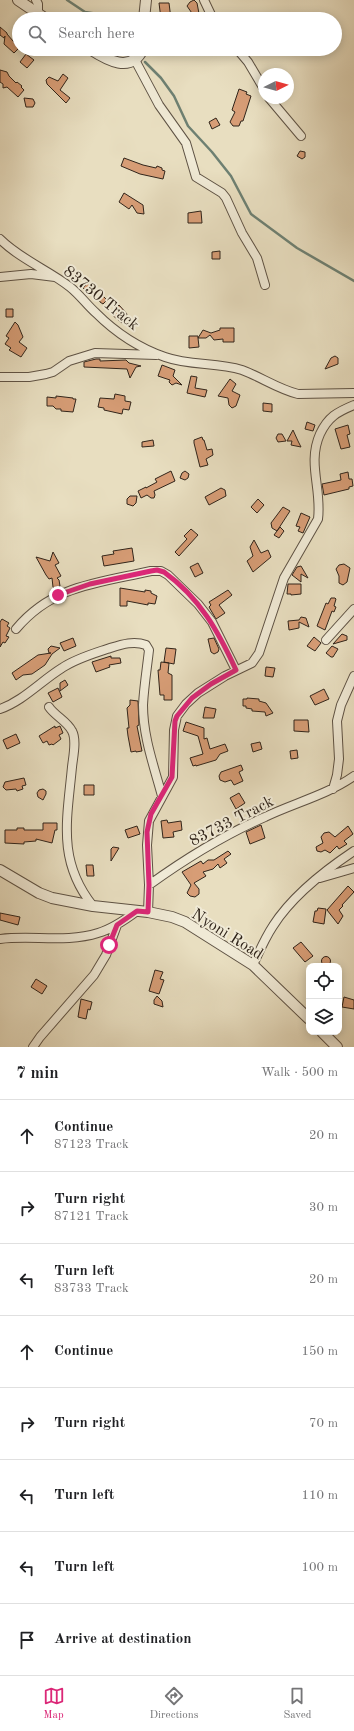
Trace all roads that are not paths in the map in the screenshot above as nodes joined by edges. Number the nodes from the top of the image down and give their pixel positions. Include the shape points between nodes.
1 (18, 0) edge
2 (36, 0) edge
3 (146, 0) edge
4 (204, 0) edge
5 (36, 12) edge
6 (41, 12) edge
7 (145, 12) edge
8 (210, 12) edge
9 (101, 56) edge
10 (139, 56) edge
11 (243, 56) edge
12 (135, 60) junction
13 (258, 78) edge
14 (274, 104) edge
15 (300, 136) dead end
16 (0, 240) edge
17 (0, 277) edge
18 (56, 277) junction
19 (265, 285) dead end
20 (159, 354) junction
21 (0, 377) edge
22 (354, 394) edge
23 (354, 405) edge
24 (354, 609) edge
25 (16, 629) dead end
26 (326, 640) dead end
27 (236, 670) junction
28 (354, 676) edge
29 (49, 707) dead end
30 (0, 709) edge
31 (354, 776) edge
32 (332, 789) junction
33 (162, 796) junction
34 (354, 851) edge
35 (354, 868) edge
36 (0, 870) edge
37 (317, 878) junction
38 (149, 885) junction
39 (93, 906) junction
40 (142, 911) junction
41 (117, 925) junction
42 (0, 938) edge
43 (253, 965) junction
44 (306, 1016) edge
45 (325, 1035) edge
46 (34, 1047) edge
47 (336, 1047) edge

1 - 5 street
2 - 6 street
3 - 7 street
4 - 8 street
9 - 12 street via 110,62
10 - 12 street
11 - 13 street
12 - 19 street via 159,105 186,143 196,177 222,192 226,198 256,258
14 - 15 street
16 - 18 street, 83730 Track
17 - 18 street via 31,274
18 - 20 street, 83730 Track via 109,325 130,340
20 - 21 street via 95,353 69,361 46,374
20 - 22 street, 83730 Track via 179,361 243,370 298,394
23 - 27 street via 333,415 319,437 313,460 318,495 318,519 284,578 259,653 252,663
24 - 26 street
25 - 27 street via 29,614 58,595 90,584 161,570 205,612
27 - 33 street via 198,693 177,716 172,777
28 - 32 street via 337,721 339,759
29 - 39 street via 73,734 66,835 68,853 73,874
30 - 33 street via 77,660 124,644 146,645 149,650 144,688 144,724
31 - 32 street, 83733 Track
32 - 38 street, 83733 Track via 252,823 190,857
33 - 38 street via 149,821 146,845
34 - 37 street
35 - 37 street
36 - 39 street, Nyoni Road via 39,893
37 - 43 street via 279,917
38 - 40 street
39 - 40 street, Nyoni Road
40 - 41 street
40 - 43 street, Nyoni Road via 185,922
41 - 42 street via 77,938
41 - 46 street via 106,955 94,975
43 - 44 street, Nyoni Road
45 - 47 street

